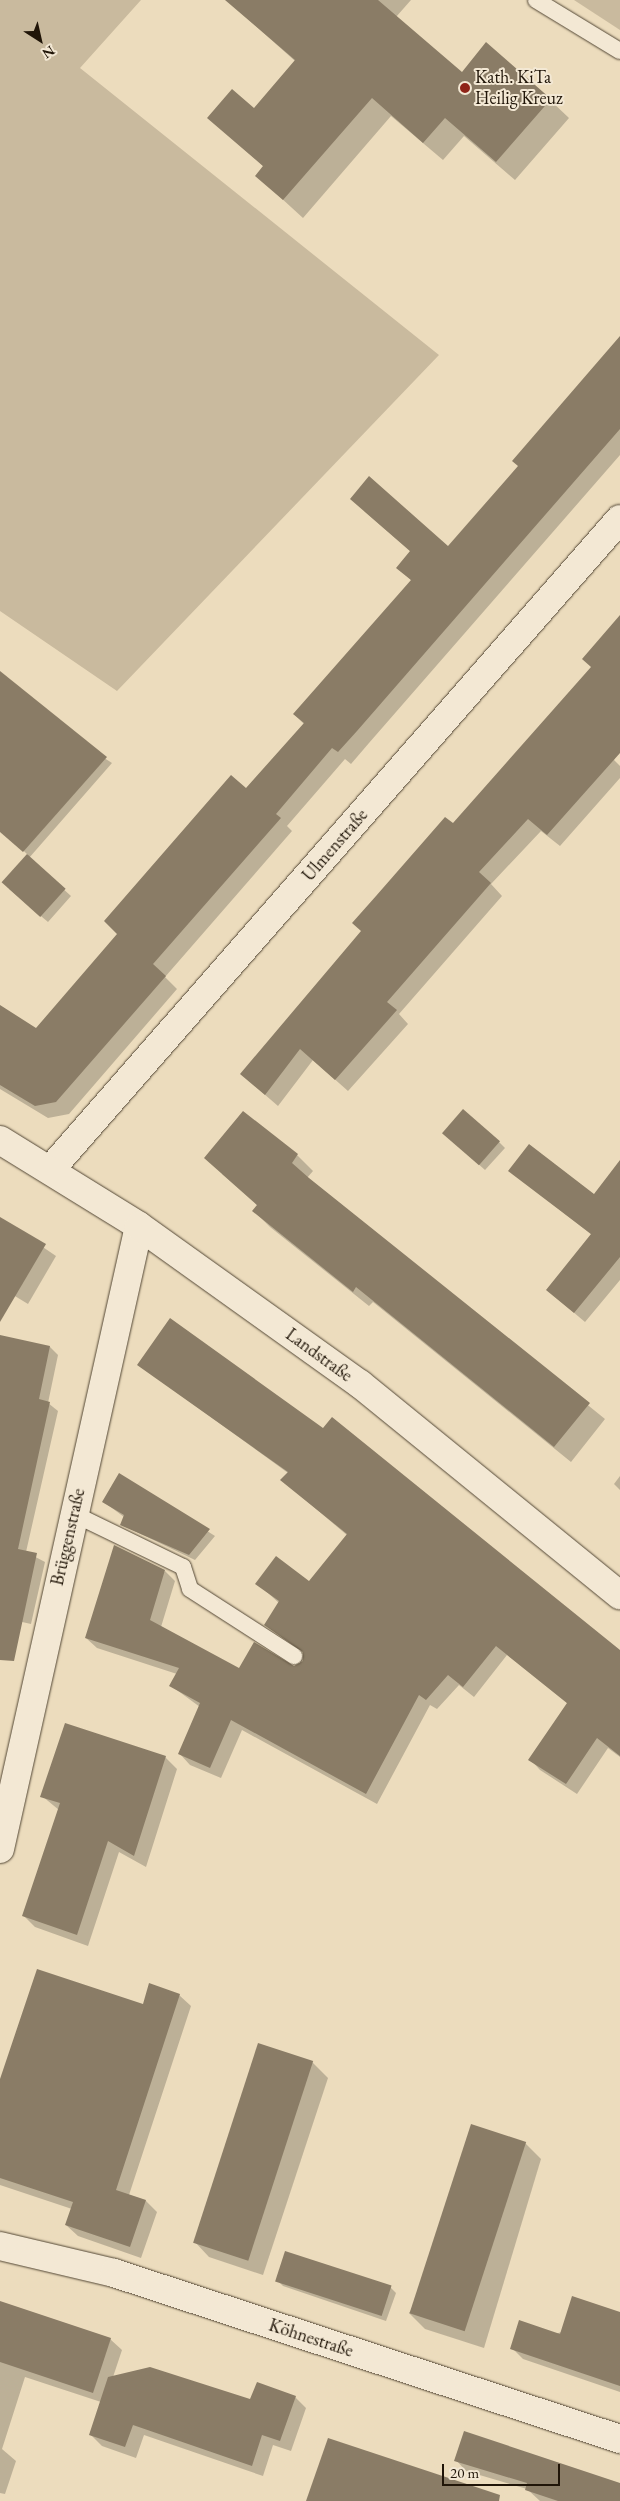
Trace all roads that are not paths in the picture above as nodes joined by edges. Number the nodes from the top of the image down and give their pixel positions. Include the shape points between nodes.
1 (536, 0) edge
2 (620, 51) edge
3 (620, 520) edge
4 (0, 1140) edge
5 (50, 1170) junction
6 (139, 1226) junction
7 (74, 1514) junction
8 (620, 1595) edge
9 (294, 1656) dead end
10 (0, 1850) edge
11 (0, 2246) edge
12 (620, 2439) edge

1 - 2 lane
3 - 5 street, Ulmenstraße
4 - 5 street, Landstraße
5 - 6 street, Landstraße
6 - 7 street, Brüggenstraße
6 - 8 street, Landstraße via 360,1384
7 - 9 lane via 183,1567 190,1589
7 - 10 street, Brüggenstraße
11 - 12 street, Köhnestraße via 114,2273

